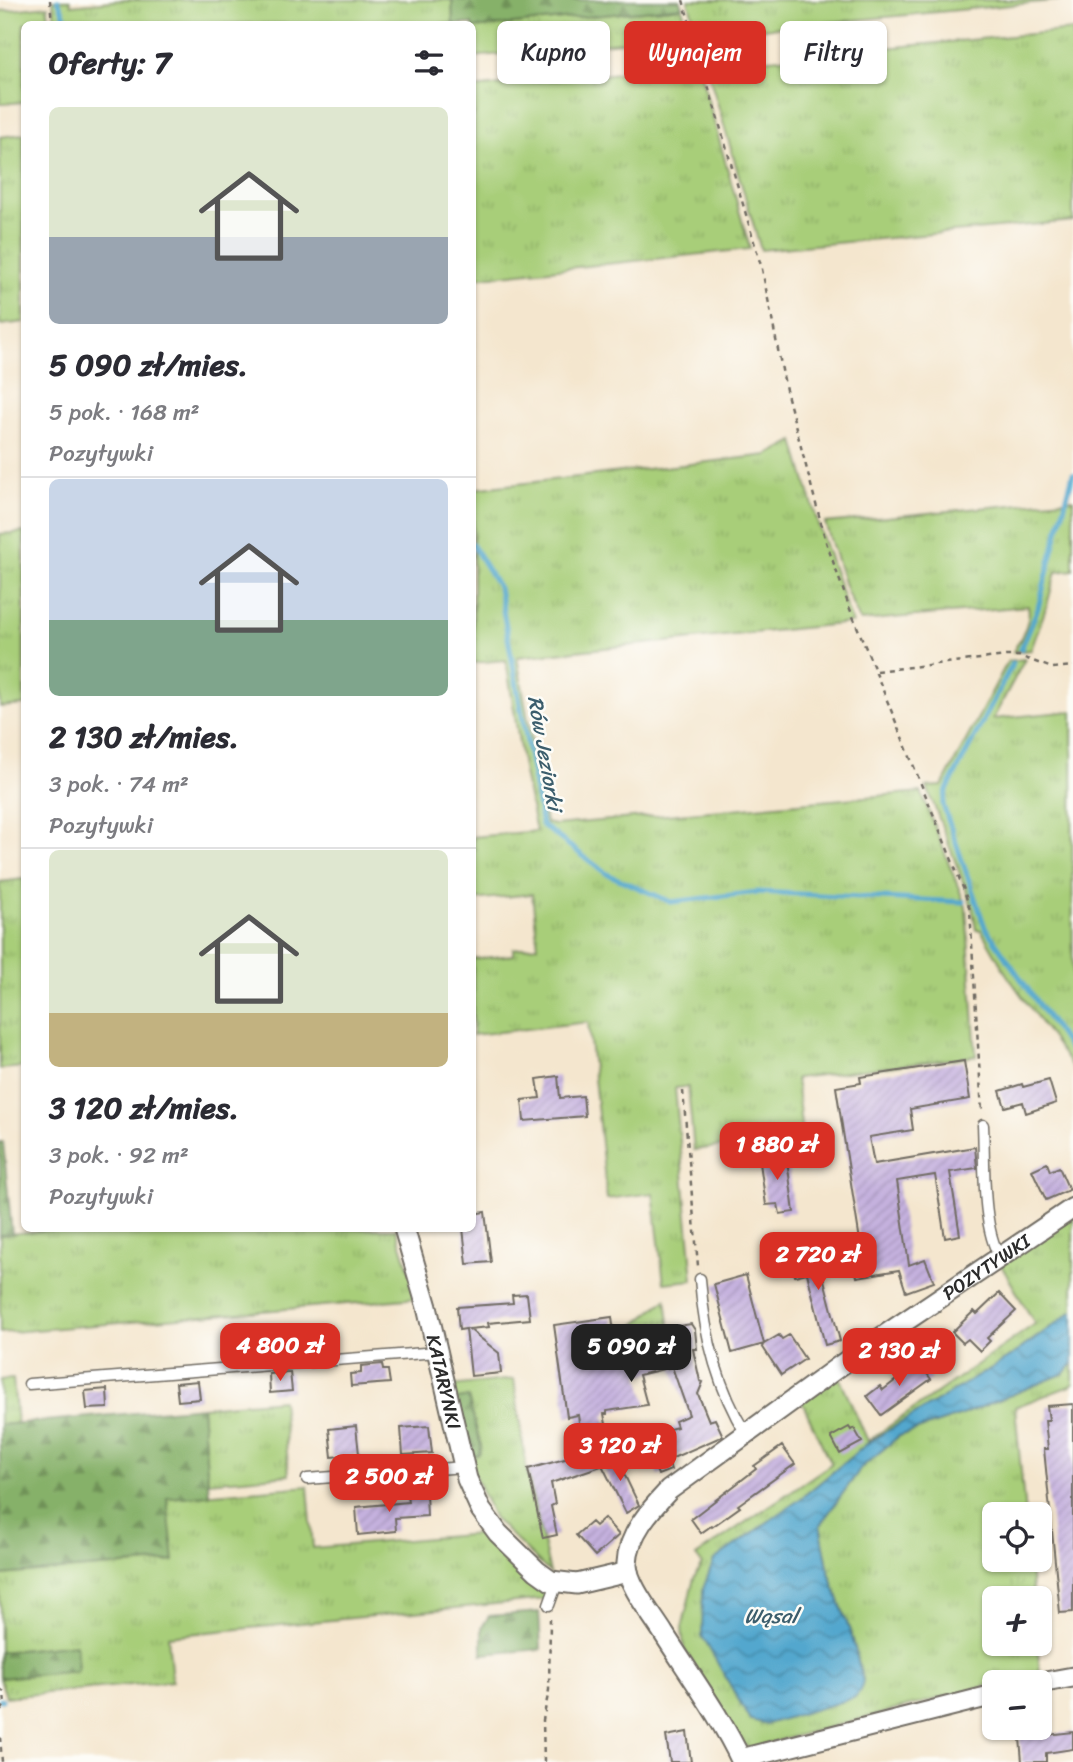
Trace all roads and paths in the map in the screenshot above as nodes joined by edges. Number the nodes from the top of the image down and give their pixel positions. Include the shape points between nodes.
1 (50, 0) edge
2 (682, 0) edge
3 (52, 21) edge
4 (1073, 666) edge
5 (876, 671) junction
6 (683, 1091) dead end
7 (983, 1125) joint
8 (1073, 1208) edge
9 (405, 1232) edge
10 (1000, 1257) junction
11 (699, 1279) joint
12 (437, 1352) junction
13 (29, 1384) dead end
14 (746, 1434) junction
15 (464, 1467) junction
16 (307, 1479) dead end
17 (628, 1572) junction
18 (557, 1583) junction
19 (549, 1605) joint
20 (1073, 1677) edge
21 (1052, 1681) edge
22 (0, 1689) edge
23 (982, 1698) edge
24 (0, 1712) edge
25 (0, 1737) edge
26 (741, 1761) edge
27 (2, 1762) edge
28 (544, 1762) edge

1 - 3 path
2 - 5 path via 762,268 810,486 842,587
4 - 5 path via 1052,668 1006,656
5 - 7 path via 970,910
6 - 11 path
7 - 10 lane via 989,1225
8 - 10 street, POZYTYWKI
9 - 12 street, KATARYNKI
10 - 14 street, POZYTYWKI
11 - 14 lane via 708,1343
12 - 13 lane
12 - 15 street, KATARYNKI
14 - 17 street, POZYTYWKI via 669,1490 656,1505 631,1544
15 - 16 lane
15 - 18 street, KATARYNKI via 491,1526 537,1571
17 - 18 street via 577,1584
17 - 26 street
18 - 19 lane
19 - 28 path
20 - 21 street
22 - 24 path via 5,1705
23 - 26 street
25 - 27 path

